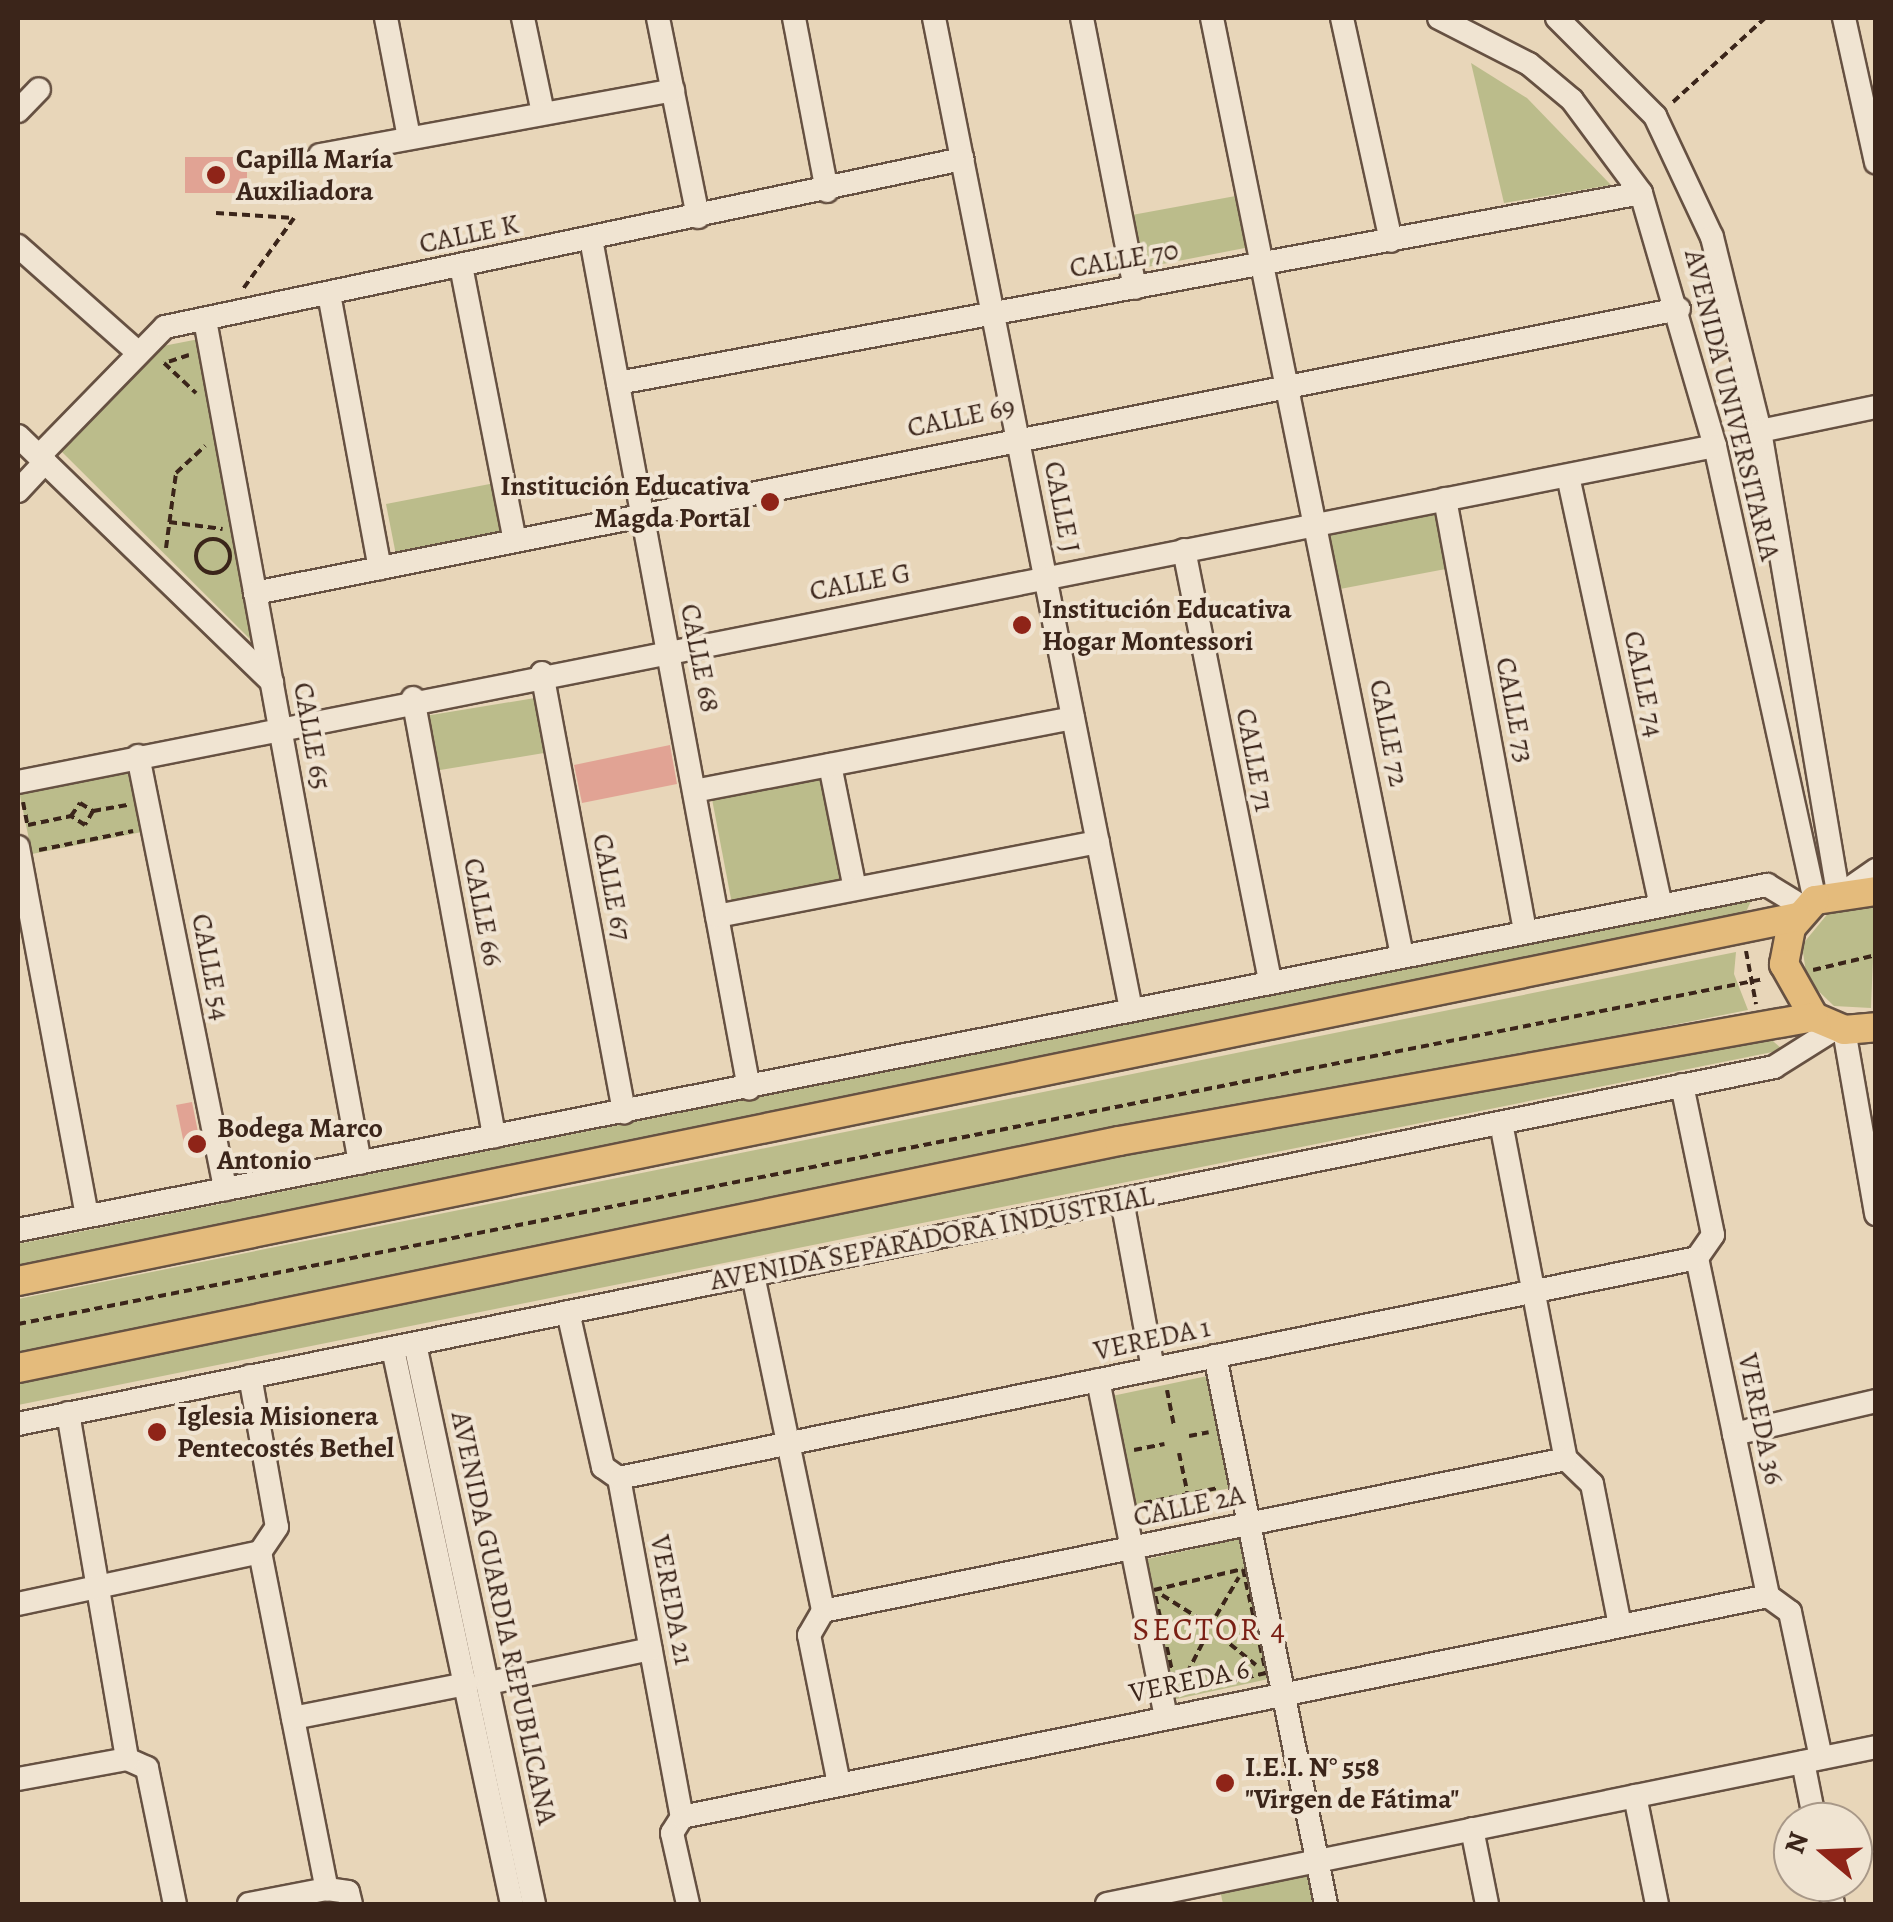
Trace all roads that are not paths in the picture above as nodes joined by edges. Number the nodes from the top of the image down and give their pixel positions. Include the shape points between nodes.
1 (386, 18) edge
2 (523, 18) edge
3 (658, 18) edge
4 (794, 18) edge
5 (934, 18) edge
6 (1082, 18) edge
7 (1212, 18) edge
8 (1342, 18) edge
9 (1439, 18) edge
10 (1557, 18) edge
11 (1844, 18) edge
12 (39, 89) dead end
13 (672, 90) junction
14 (18, 112) edge
15 (543, 114) junction
16 (409, 138) junction
17 (320, 155) dead end
18 (962, 159) junction
19 (1876, 162) edge
20 (827, 190) junction
21 (1641, 193) junction
22 (698, 217) junction
23 (592, 239) junction
24 (1391, 240) junction
25 (18, 246) edge
26 (1264, 264) junction
27 (461, 266) junction
28 (1135, 288) junction
29 (329, 294) junction
30 (1680, 309) junction
31 (993, 314) junction
32 (205, 320) junction
33 (140, 358) junction
34 (618, 383) junction
35 (1288, 385) junction
36 (1876, 407) edge
37 (1760, 431) junction
38 (18, 436) edge
39 (1017, 436) junction
40 (1715, 446) junction
41 (42, 459) junction
42 (1568, 476) junction
43 (18, 491) edge
44 (1445, 499) junction
45 (642, 514) junction
46 (1316, 524) junction
47 (515, 540) junction
48 (1184, 550) junction
49 (380, 568) junction
50 (1045, 577) junction
51 (256, 593) junction
52 (668, 649) junction
53 (542, 673) junction
54 (272, 682) junction
55 (413, 698) junction
56 (1074, 718) junction
57 (280, 724) junction
58 (138, 756) junction
59 (830, 765) junction
60 (18, 782) edge
61 (694, 791) junction
62 (1098, 842) junction
63 (18, 850) edge
64 (1876, 870) edge
65 (856, 889) junction
66 (1841, 897) edge
67 (1661, 905) junction
68 (717, 916) junction
69 (1526, 931) junction
70 (1402, 955) junction
71 (1270, 981) junction
72 (1131, 1009) junction
73 (1831, 1025) junction
74 (1876, 1027) edge
75 (1682, 1085) junction
76 (749, 1088) junction
77 (624, 1112) junction
78 (1500, 1123) junction
79 (494, 1137) junction
80 (360, 1163) junction
81 (225, 1189) junction
82 (1122, 1200) junction
83 (1876, 1214) edge
84 (88, 1216) junction
85 (18, 1230) edge
86 (1697, 1258) junction
87 (753, 1274) junction
88 (18, 1281) edge
89 (1533, 1292) junction
90 (568, 1312) junction
91 (404, 1346) junction
92 (1215, 1356) junction
93 (18, 1368) edge
94 (1153, 1369) junction
95 (250, 1376) junction
96 (1098, 1380) junction
97 (1876, 1401) edge
98 (68, 1413) junction
99 (18, 1424) edge
100 (1734, 1434) junction
101 (788, 1443) junction
102 (1566, 1459) junction
103 (618, 1478) junction
104 (1249, 1524) junction
105 (1132, 1548) junction
106 (260, 1552) junction
107 (97, 1587) junction
108 (1768, 1596) junction
109 (18, 1604) edge
110 (824, 1611) junction
111 (1620, 1625) junction
112 (650, 1649) junction
113 (478, 1684) junction
114 (1283, 1692) junction
115 (1166, 1716) junction
116 (293, 1718) junction
117 (1876, 1747) edge
118 (127, 1759) junction
119 (1812, 1760) junction
120 (18, 1779) edge
121 (839, 1784) junction
122 (1635, 1796) junction
123 (1815, 1802) edge
124 (682, 1817) junction
125 (1472, 1829) junction
126 (1318, 1861) junction
127 (327, 1889) junction
128 (1210, 1894) edge
129 (175, 1904) edge
130 (249, 1904) edge
131 (351, 1904) edge
132 (512, 1904) edge
133 (534, 1904) edge
134 (688, 1904) edge
135 (1107, 1904) edge
136 (1326, 1904) edge
137 (1488, 1904) edge
138 (1657, 1904) edge

1 - 16 street
2 - 15 street
3 - 13 street
4 - 20 street
5 - 18 street, CALLE J
6 - 28 street
7 - 26 street, CALLE 72
8 - 24 street
9 - 21 street, AVENIDA UNIVERSITARIA via 1529,64 1572,100
10 - 37 street, AVENIDA UNIVERSITARIA via 1655,116 1712,237
11 - 19 street
12 - 14 street
13 - 15 street
13 - 22 street
15 - 16 street
16 - 17 street
18 - 20 street, CALLE K
18 - 31 street, CALLE J
20 - 22 street, CALLE K
21 - 24 street, CALLE 70
21 - 30 street, AVENIDA UNIVERSITARIA
22 - 23 street, CALLE K
23 - 27 street, CALLE K
23 - 34 street, CALLE 68
24 - 26 street, CALLE 70
25 - 33 street
26 - 28 street, CALLE 70
26 - 35 street, CALLE 72
27 - 29 street, CALLE K
27 - 47 street
28 - 31 street, CALLE 70
29 - 32 street, CALLE K
29 - 49 street
30 - 35 street, CALLE 69
30 - 40 street, AVENIDA UNIVERSITARIA
31 - 34 street, CALLE 70
31 - 39 street, CALLE J
32 - 33 street, CALLE K via 165,327
32 - 51 street, CALLE 65
33 - 41 street, CALLE K
34 - 45 street, CALLE 68
35 - 39 street, CALLE 69
35 - 46 street, CALLE 72
36 - 37 street
37 - 66 street, AVENIDA UNIVERSITARIA
38 - 41 street
39 - 45 street, CALLE 69
39 - 50 street, CALLE J
40 - 42 street, CALLE G
40 - 66 street, AVENIDA UNIVERSITARIA
41 - 43 street
41 - 54 street
42 - 44 street, CALLE G
42 - 67 street, CALLE 74
44 - 46 street, CALLE G
44 - 69 street, CALLE 73
45 - 47 street, CALLE 69
45 - 52 street, CALLE 68
46 - 48 street, CALLE G
46 - 70 street, CALLE 72
47 - 49 street, CALLE 69
48 - 50 street, CALLE G
48 - 71 street, CALLE 71
49 - 51 street, CALLE 69
50 - 52 street, CALLE G
50 - 56 street, CALLE J
51 - 54 street, CALLE 65
52 - 53 street, CALLE G
52 - 61 street, CALLE 68
53 - 55 street, CALLE G
53 - 77 street, CALLE 67
54 - 57 street, CALLE 65
55 - 57 street, CALLE G
55 - 79 street, CALLE 66
56 - 59 street
56 - 62 street, CALLE J
57 - 58 street, CALLE G
57 - 80 street, CALLE 65
58 - 60 street, CALLE G
58 - 81 street, CALLE 54
59 - 61 street
59 - 65 street
61 - 68 street, CALLE 68
62 - 65 street
62 - 72 street, CALLE J
63 - 84 street
64 - 66 street
65 - 68 street
66 - 67 street via 1767,885
66 - 73 main road via 1786,976
66 - 88 main road via 1748,933
67 - 69 street
68 - 76 street, CALLE 68
69 - 70 street
70 - 71 street
71 - 72 street
72 - 76 street
73 - 74 main road
73 - 75 street, AVENIDA SEPARADORA INDUSTRIAL via 1774,1067
73 - 83 street
73 - 93 main road, AVENIDA SEPARADORA INDUSTRIAL via 1764,1020
75 - 78 street, AVENIDA SEPARADORA INDUSTRIAL
75 - 86 street, VEREDA 36 via 1713,1235
76 - 77 street
77 - 79 street
78 - 82 street, AVENIDA SEPARADORA INDUSTRIAL
78 - 89 street
79 - 80 street
80 - 81 street
81 - 84 street
82 - 87 street, AVENIDA SEPARADORA INDUSTRIAL
82 - 94 street
84 - 85 street
86 - 89 street, VEREDA 1
86 - 100 street, VEREDA 36
87 - 90 street, AVENIDA SEPARADORA INDUSTRIAL
87 - 101 street
89 - 92 street, VEREDA 1
89 - 102 street
90 - 91 street, AVENIDA SEPARADORA INDUSTRIAL
90 - 103 street, VEREDA 21 via 603,1468
91 - 95 street, AVENIDA SEPARADORA INDUSTRIAL
91 - 113 street, AVENIDA GUARDIA REPUBLICANA
92 - 94 street, VEREDA 1
92 - 104 street
94 - 96 street, VEREDA 1
95 - 98 street, AVENIDA SEPARADORA INDUSTRIAL
95 - 106 street via 278,1527
96 - 101 street, VEREDA 1
96 - 105 street
97 - 100 street
98 - 99 street, AVENIDA SEPARADORA INDUSTRIAL
98 - 107 street
100 - 108 street, VEREDA 36
101 - 103 street, VEREDA 1
101 - 110 street
102 - 104 street, CALLE 2A
102 - 111 street via 1592,1484
103 - 112 street, VEREDA 21
104 - 105 street, CALLE 2A
104 - 114 street
105 - 110 street, CALLE 2A
105 - 115 street via 1147,1591
106 - 107 street
106 - 116 street
107 - 109 street
107 - 118 street
108 - 111 street, VEREDA 6
108 - 119 street, VEREDA 36 via 1790,1612
110 - 121 street via 809,1635
111 - 114 street, VEREDA 6
112 - 113 street
112 - 124 street, VEREDA 21
113 - 116 street
113 - 132 street, AVENIDA GUARDIA REPUBLICANA
113 - 133 street, AVENIDA GUARDIA REPUBLICANA
114 - 115 street, VEREDA 6
114 - 126 street
115 - 121 street, VEREDA 6
116 - 127 street
117 - 119 street
118 - 120 street
118 - 129 street via 147,1768
119 - 122 street
119 - 123 street, VEREDA 36
121 - 124 street, VEREDA 6
122 - 125 street
122 - 138 street
124 - 134 street, VEREDA 21 via 672,1833
125 - 126 street
125 - 137 street
126 - 128 street
126 - 136 street
127 - 130 street
127 - 131 street via 348,1892
128 - 135 street

